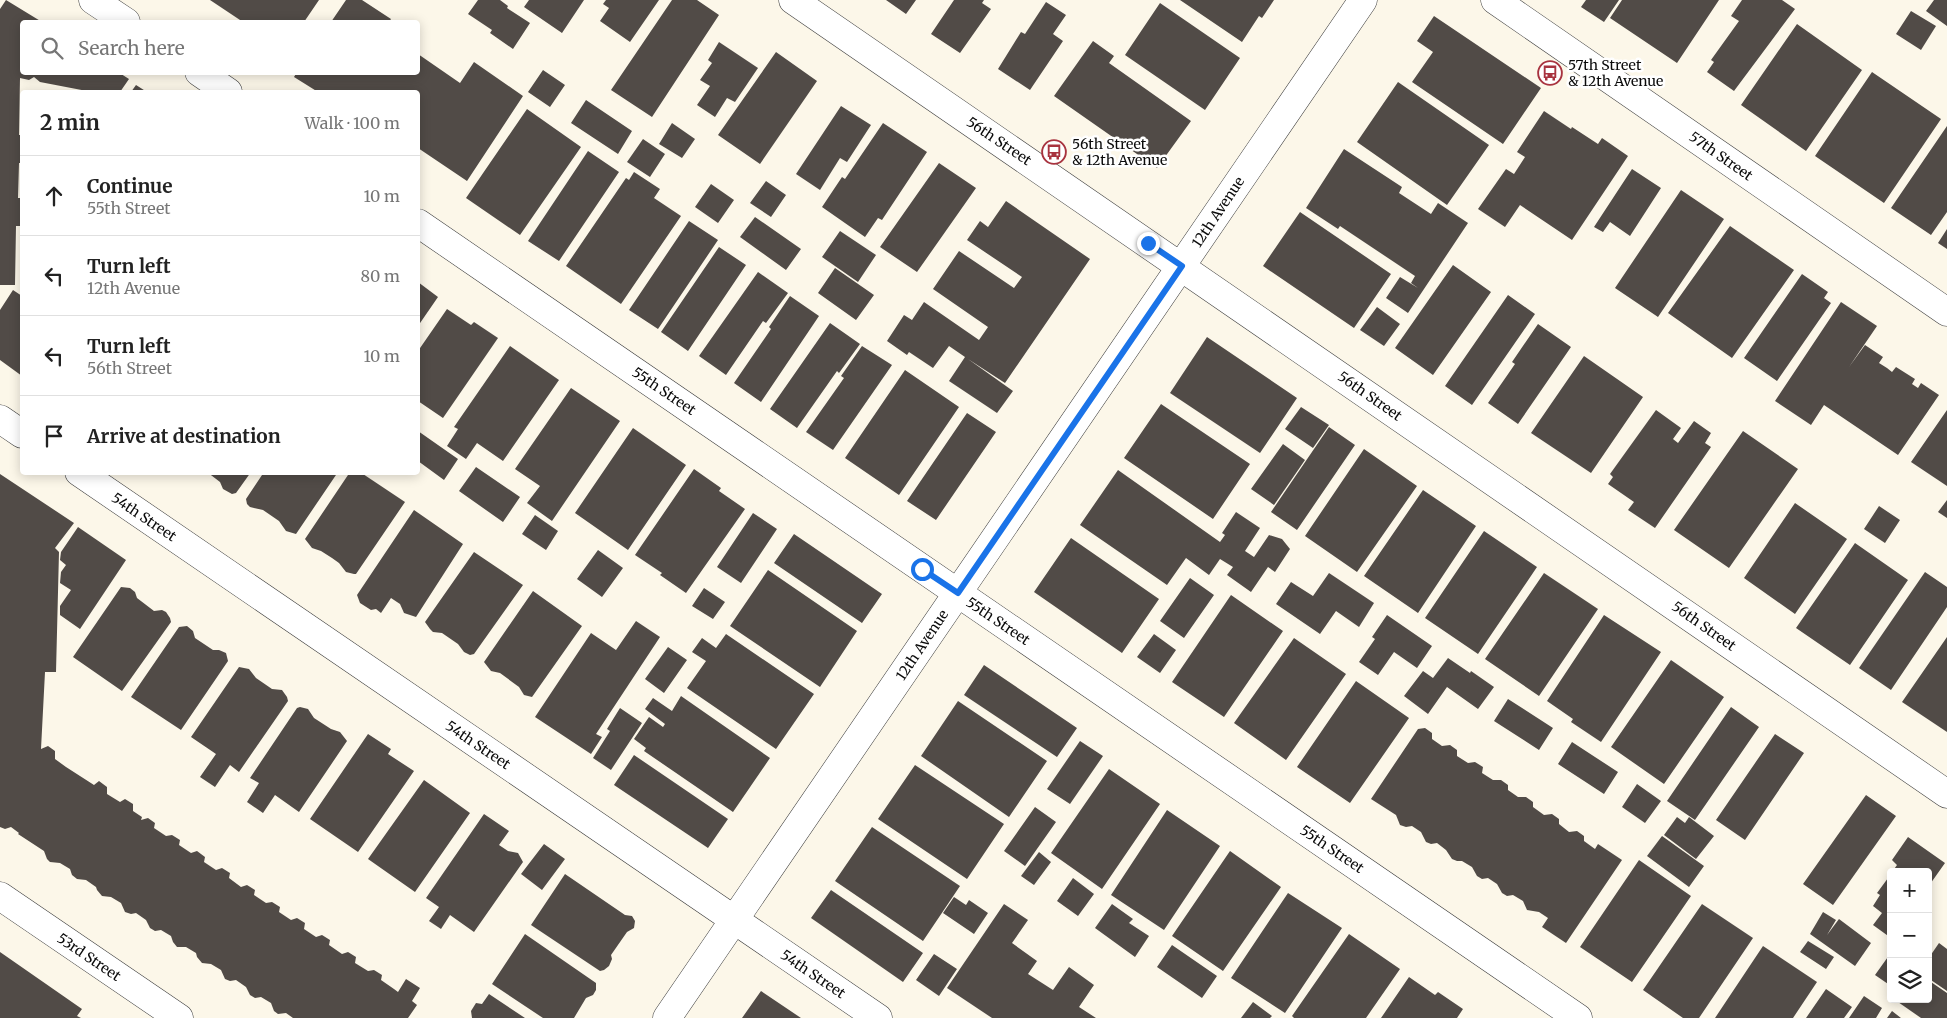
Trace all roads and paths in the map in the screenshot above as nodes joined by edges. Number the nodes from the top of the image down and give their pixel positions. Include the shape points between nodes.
1 (93, 0) edge
2 (793, 0) edge
3 (1363, 0) edge
4 (1495, 0) edge
5 (123, 20) edge
6 (203, 75) edge
7 (225, 90) edge
8 (420, 223) edge
9 (1182, 266) junction
10 (1947, 312) edge
11 (0, 419) edge
12 (20, 433) edge
13 (83, 475) edge
14 (958, 593) junction
15 (1947, 794) edge
16 (0, 896) edge
17 (734, 920) junction
18 (179, 1018) edge
19 (667, 1018) edge
20 (878, 1018) edge
21 (1578, 1018) edge

1 - 5 street
2 - 9 street, 56th Street
3 - 9 street, 12th Avenue
4 - 10 street, 57th Street
6 - 7 street
8 - 14 street, 55th Street
9 - 14 street, 12th Avenue
9 - 15 street, 56th Street
11 - 12 street
13 - 17 street, 54th Street
14 - 17 street, 12th Avenue
14 - 21 street, 55th Street
16 - 18 street, 53rd Street
17 - 19 street, 12th Avenue
17 - 20 street, 54th Street

